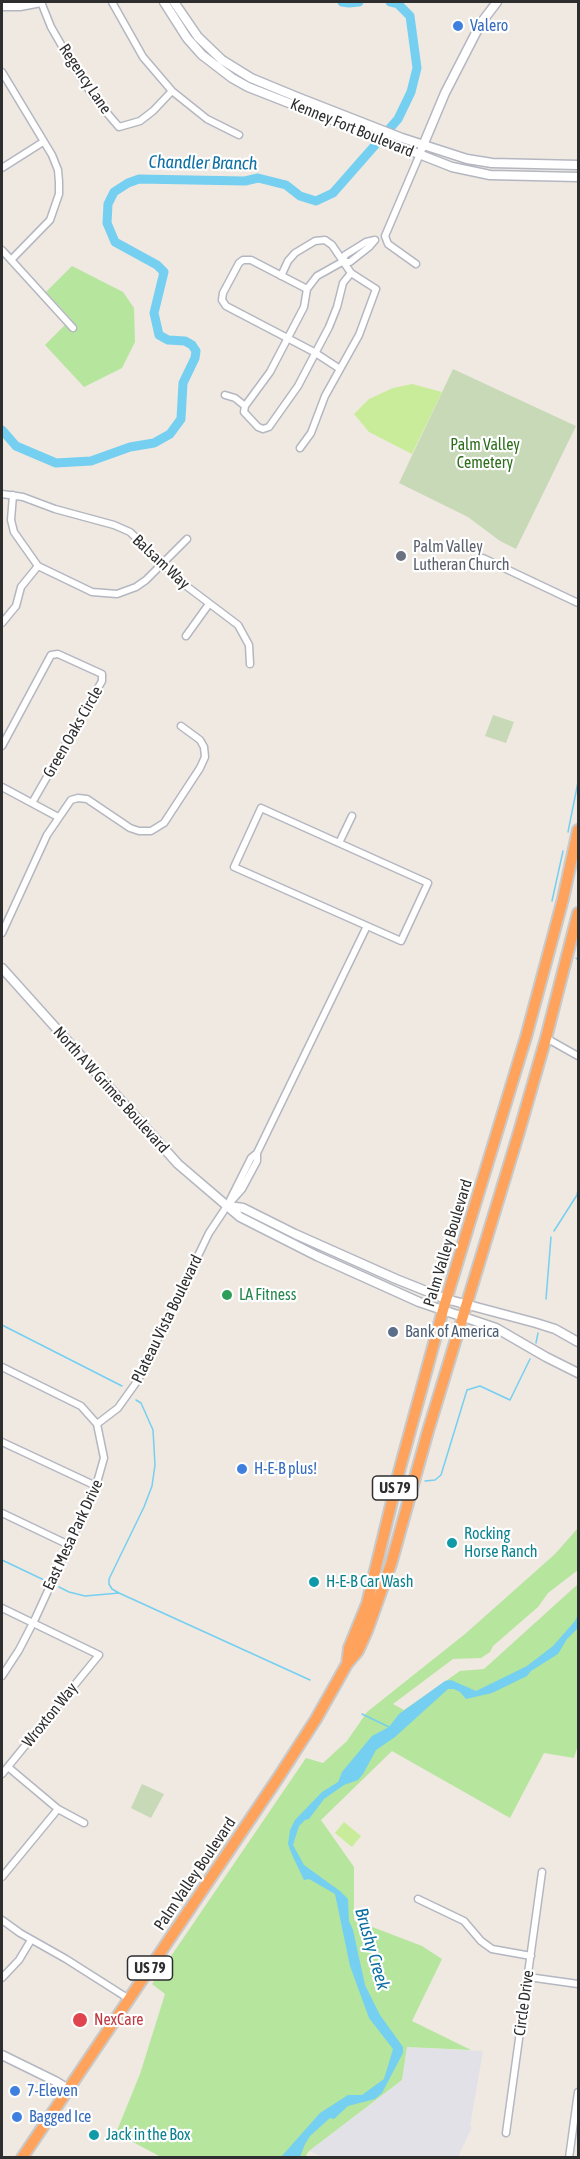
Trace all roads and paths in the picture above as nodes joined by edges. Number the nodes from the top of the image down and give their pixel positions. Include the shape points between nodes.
1 (41, 2) edge
2 (112, 2) edge
3 (164, 2) edge
4 (174, 2) edge
5 (497, 2) edge
6 (2, 6) edge
7 (2, 74) edge
8 (171, 91) junction
9 (358, 125) junction
10 (239, 135) dead end
11 (43, 142) junction
12 (401, 142) junction
13 (423, 145) junction
14 (420, 154) junction
15 (579, 165) edge
16 (2, 168) edge
17 (579, 177) edge
18 (385, 236) junction
19 (368, 244) junction
20 (2, 250) edge
21 (349, 253) junction
22 (11, 260) junction
23 (353, 260) junction
24 (342, 262) junction
25 (416, 264) dead end
26 (351, 273) junction
27 (281, 276) junction
28 (307, 289) junction
29 (73, 328) dead end
30 (288, 338) junction
31 (314, 352) junction
32 (340, 369) junction
33 (225, 394) dead end
34 (244, 409) junction
35 (300, 448) dead end
36 (2, 494) edge
37 (13, 495) junction
38 (187, 539) dead end
39 (483, 558) dead end
40 (163, 563) junction
41 (38, 566) junction
42 (579, 603) edge
43 (209, 604) junction
44 (2, 623) edge
45 (186, 636) dead end
46 (250, 664) dead end
47 (181, 726) dead end
48 (2, 746) edge
49 (2, 787) edge
50 (32, 803) junction
51 (352, 816) dead end
52 (58, 817) junction
53 (579, 830) edge
54 (339, 843) junction
55 (579, 913) edge
56 (367, 926) junction
57 (2, 933) edge
58 (2, 968) edge
59 (532, 1013) junction
60 (526, 1037) junction
61 (546, 1038) junction
62 (579, 1056) edge
63 (539, 1063) junction
64 (227, 1206) junction
65 (301, 1248) junction
66 (362, 1263) junction
67 (446, 1299) junction
68 (466, 1305) junction
69 (443, 1310) junction
70 (463, 1317) junction
71 (579, 1342) edge
72 (2, 1366) edge
73 (579, 1372) edge
74 (97, 1424) junction
75 (2, 1442) edge
76 (400, 1468) junction
77 (96, 1486) junction
78 (2, 1514) edge
79 (399, 1537) junction
80 (69, 1545) junction
81 (2, 1608) edge
82 (33, 1623) junction
83 (347, 1664) junction
84 (2, 1676) edge
85 (8, 1767) junction
86 (2, 1774) edge
87 (58, 1809) junction
88 (84, 1823) dead end
89 (542, 1872) dead end
90 (2, 1877) edge
91 (418, 1899) dead end
92 (2, 1920) edge
93 (32, 1940) junction
94 (531, 1956) junction
95 (528, 1977) junction
96 (2, 1978) edge
97 (579, 1984) edge
98 (129, 1999) junction
99 (2, 2055) edge
100 (68, 2089) junction
101 (579, 2092) edge
102 (506, 2133) dead end
103 (22, 2157) edge
104 (569, 2157) edge

1 - 6 main road
1 - 8 street, Regency Lane via 74,67 119,127 140,121
2 - 8 street via 143,57
3 - 9 main road, Kenney Fort Boulevard via 202,55 232,78
4 - 9 main road, Kenney Fort Boulevard via 198,37 230,66
5 - 13 main road via 481,23 444,93
7 - 11 street
8 - 10 street via 207,119
9 - 12 main road, Kenney Fort Boulevard
11 - 16 street
11 - 22 street via 58,170 59,194 42,230
12 - 13 main road, Kenney Fort Boulevard
12 - 14 main road, Kenney Fort Boulevard
13 - 14 main road
13 - 15 main road, Kenney Fort Boulevard via 492,163
14 - 17 main road, Kenney Fort Boulevard via 490,175
14 - 18 street
18 - 19 street
18 - 25 street via 388,244
19 - 21 street
19 - 23 street
20 - 22 street
21 - 23 street
21 - 24 street
22 - 29 street
23 - 24 street
24 - 26 street
24 - 27 street via 332,245 325,240 315,241 295,253
24 - 28 street via 317,276
26 - 31 street
26 - 32 street via 376,289 359,335
27 - 28 street
27 - 30 street via 251,260 243,260 222,300 226,306
28 - 30 street via 304,307
30 - 31 street
30 - 34 street
31 - 32 street
31 - 34 street via 298,386 269,427 258,427
32 - 35 street via 311,433
33 - 34 street via 235,398
36 - 37 street, Balsam Way
37 - 40 street, Balsam Way via 122,528
37 - 41 street via 14,532
38 - 40 street
39 - 42 street
40 - 41 street via 136,587 110,595 86,590
40 - 43 street, Balsam Way
41 - 44 street via 21,587 16,606
43 - 45 street
43 - 46 street, Balsam Way via 243,631
47 - 52 street via 200,740 205,757 160,827 148,832 133,830 83,797 71,800
48 - 50 street, Green Oaks Circle via 51,655 58,654 102,674 102,681
49 - 50 street
50 - 52 street
51 - 54 street
52 - 57 street
53 - 59 highway, Palm Valley Boulevard / US 79
54 - 56 street via 428,883 401,940
54 - 56 street via 261,808 234,867
55 - 61 highway, Palm Valley Boulevard / US 79
56 - 64 street, Plateau Vista Boulevard via 257,1153 236,1184
58 - 64 main road, North A W Grimes Boulevard via 178,1164
59 - 60 highway, Palm Valley Boulevard / US 79
59 - 61 highway via 536,1031
60 - 63 highway via 535,1044
60 - 67 highway, Palm Valley Boulevard / US 79
61 - 62 street
61 - 63 highway, Palm Valley Boulevard / US 79
63 - 68 highway, Palm Valley Boulevard / US 79
64 - 65 main road, North A W Grimes Boulevard via 240,1217
64 - 66 main road, North A W Grimes Boulevard via 243,1208
64 - 74 street, Plateau Vista Boulevard via 209,1233 138,1380 118,1407
65 - 66 main road via 350,1265
65 - 69 main road, North A W Grimes Boulevard
66 - 67 main road, North A W Grimes Boulevard
67 - 68 main road, North A W Grimes Boulevard
67 - 69 highway, Palm Valley Boulevard / US 79
68 - 70 highway, Palm Valley Boulevard / US 79
68 - 71 main road, North A W Grimes Boulevard via 555,1329
69 - 70 main road, North A W Grimes Boulevard
69 - 76 highway, Palm Valley Boulevard / US 79
70 - 73 main road, North A W Grimes Boulevard via 496,1328
70 - 79 highway, Palm Valley Boulevard / US 79
72 - 74 street via 71,1400
74 - 77 street, East Mesa Park Drive via 104,1458
75 - 77 street
76 - 79 highway via 403,1474 391,1524
76 - 83 highway, Palm Valley Boulevard / US 79 via 367,1604 349,1648
77 - 80 street, East Mesa Park Drive
78 - 80 street
79 - 83 highway, Palm Valley Boulevard / US 79 via 367,1631
80 - 82 street, East Mesa Park Drive
81 - 82 street
82 - 84 street, East Mesa Park Drive
82 - 85 street, Wroxton Way via 99,1655
83 - 98 highway, Palm Valley Boulevard / US 79 via 316,1719
85 - 86 street, Wroxton Way
85 - 87 street
87 - 88 street
87 - 90 street
89 - 94 street, Circle Drive
91 - 94 street via 464,1921 492,1949
92 - 93 street
93 - 96 street
93 - 98 street
94 - 95 street, Circle Drive
95 - 97 street
95 - 102 street, Circle Drive
98 - 100 highway, Palm Valley Boulevard / US 79
99 - 100 main road
100 - 103 highway, Palm Valley Boulevard / US 79
101 - 104 street

